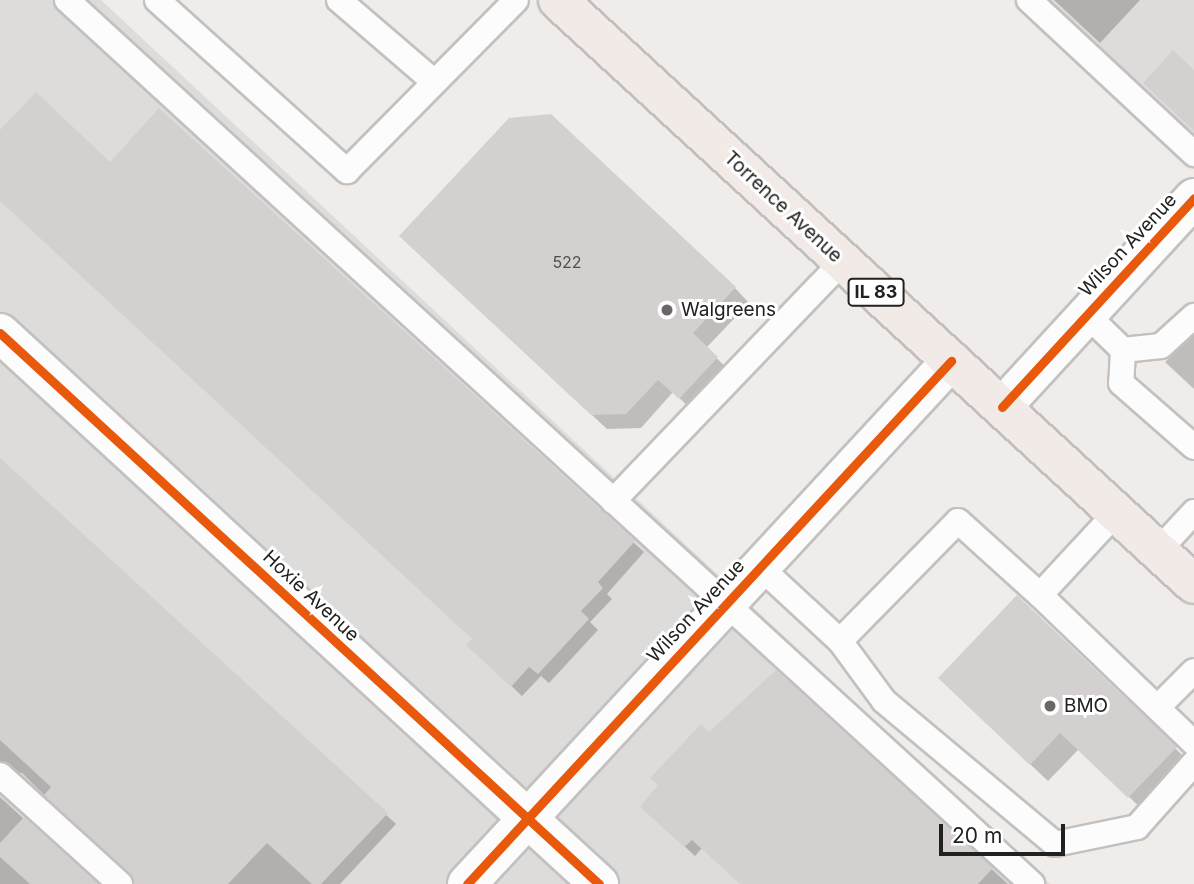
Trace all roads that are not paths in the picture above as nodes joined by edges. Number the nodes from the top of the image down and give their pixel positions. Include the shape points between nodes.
1 (67, 0) edge
2 (157, 0) edge
3 (340, 0) edge
4 (516, 0) edge
5 (558, 0) edge
6 (1029, 0) edge
7 (432, 80) junction
8 (1194, 154) edge
9 (1194, 198) edge
10 (842, 262) junction
11 (1087, 315) junction
12 (1194, 316) edge
13 (0, 333) edge
14 (1123, 350) junction
15 (951, 361) junction
16 (1002, 407) junction
17 (1194, 447) edge
18 (613, 501) junction
19 (1194, 512) edge
20 (1116, 513) junction
21 (1158, 551) junction
22 (760, 567) junction
23 (1194, 584) edge
24 (1040, 595) junction
25 (725, 605) junction
26 (840, 641) junction
27 (1194, 671) edge
28 (1159, 706) junction
29 (1194, 743) edge
30 (1194, 763) edge
31 (0, 775) edge
32 (528, 818) junction
33 (120, 884) edge
34 (467, 884) edge
35 (599, 884) edge
36 (1032, 884) edge

1 - 18 lane
2 - 7 lane via 347,171
3 - 7 lane
4 - 7 lane
5 - 10 main road, Torrence Avenue / IL 83
6 - 8 lane
9 - 11 street, Wilson Avenue
10 - 15 main road, Torrence Avenue / IL 83
10 - 18 lane
11 - 14 lane
11 - 16 street, Wilson Avenue
12 - 14 lane via 1161,346
13 - 32 street, Hoxie Avenue
14 - 17 lane via 1121,383
15 - 16 main road, Torrence Avenue / IL 83
15 - 22 street, Wilson Avenue
16 - 20 main road, Torrence Avenue / IL 83
18 - 25 lane
19 - 21 lane
20 - 21 main road, Torrence Avenue / IL 83
20 - 24 lane
21 - 23 main road, Torrence Avenue / IL 83
22 - 25 street, Wilson Avenue
22 - 26 lane
24 - 26 lane via 958,521
24 - 28 lane
25 - 32 street, Wilson Avenue
25 - 36 lane
26 - 30 lane via 884,701 1055,844 1137,827
27 - 28 lane
28 - 29 lane
31 - 33 lane
32 - 34 street, Wilson Avenue
32 - 35 street, Hoxie Avenue

